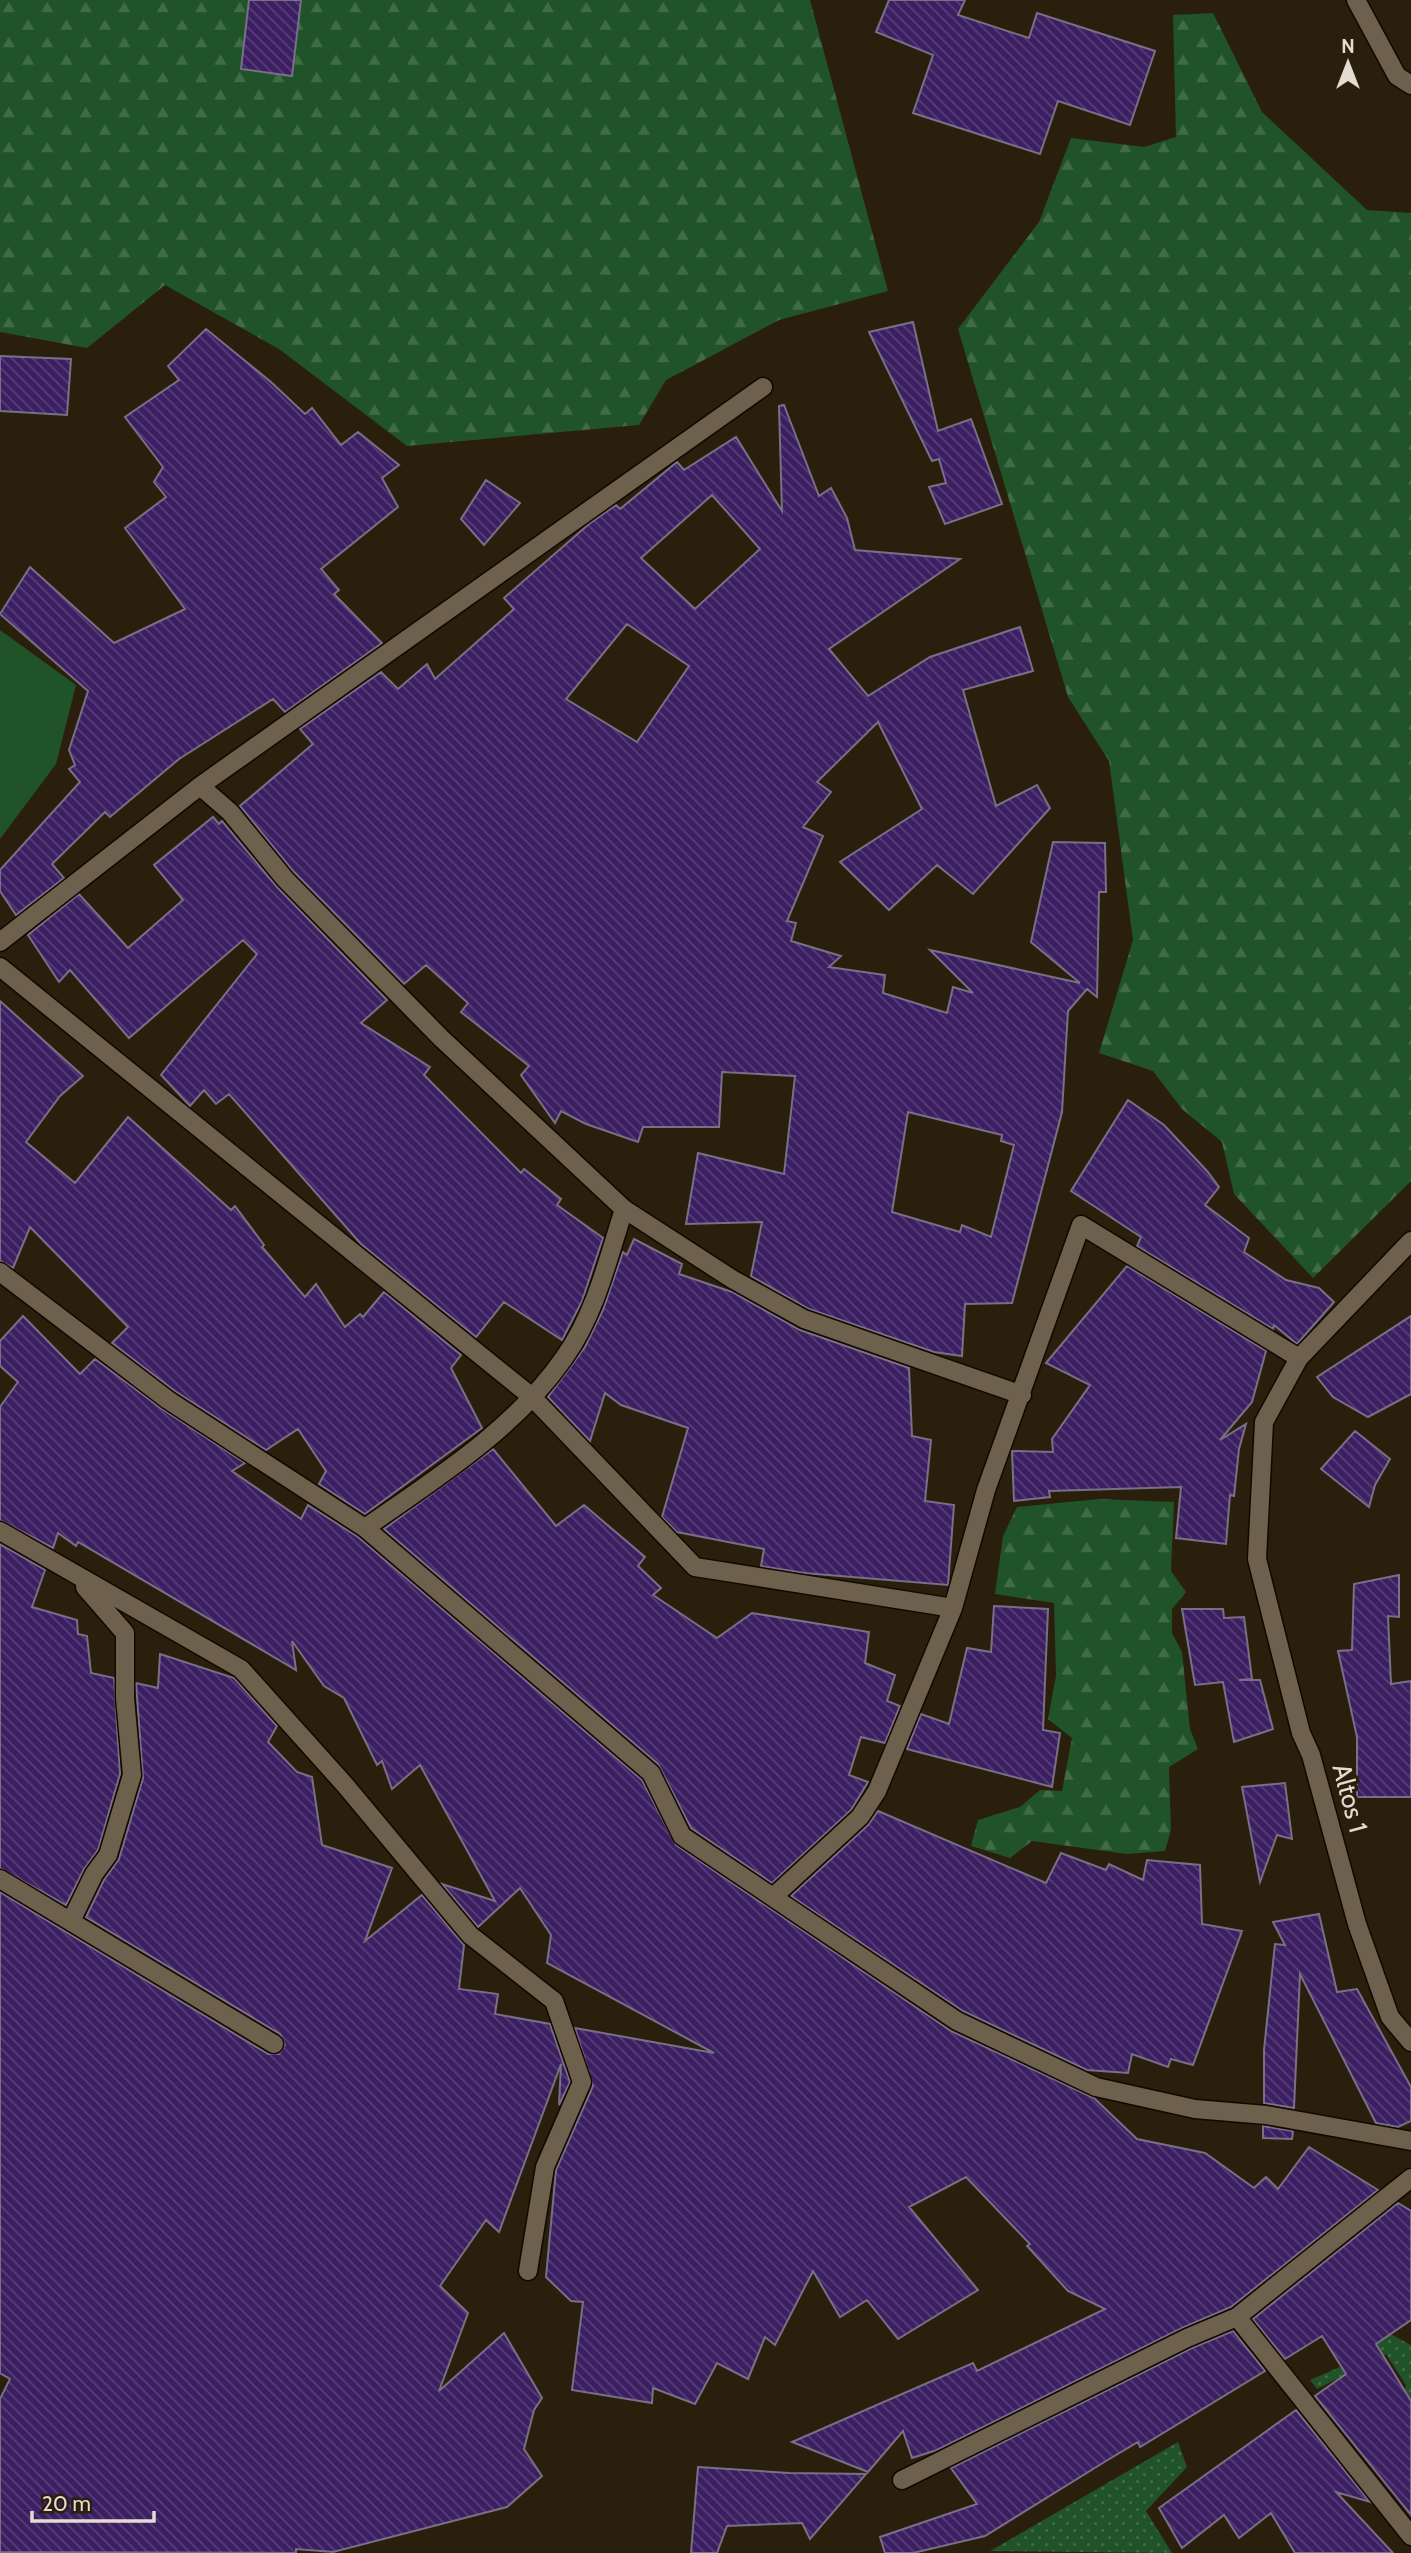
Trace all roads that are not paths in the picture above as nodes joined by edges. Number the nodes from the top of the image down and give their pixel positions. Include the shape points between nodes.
1 (1356, 0) edge
2 (1411, 85) edge
3 (763, 387) dead end
4 (200, 786) junction
5 (0, 942) edge
6 (0, 967) edge
7 (624, 1209) junction
8 (1411, 1241) edge
9 (0, 1272) edge
10 (1299, 1357) junction
11 (1022, 1395) junction
12 (532, 1397) junction
13 (365, 1528) junction
14 (0, 1531) edge
15 (76, 1576) junction
16 (953, 1608) junction
17 (0, 1879) edge
18 (773, 1897) junction
19 (71, 1921) junction
20 (1411, 2042) edge
21 (274, 2044) dead end
22 (1411, 2141) edge
23 (1411, 2178) edge
24 (528, 2271) dead end
25 (1237, 2317) junction
26 (902, 2480) dead end
27 (1411, 2536) edge

1 - 2 street via 1397,76
3 - 4 street
4 - 5 street
4 - 7 street via 230,812 285,879 441,1038
6 - 12 street
7 - 11 street via 804,1319
7 - 12 street via 598,1291 565,1357
8 - 10 street, Altos 1
9 - 13 street via 168,1400
10 - 11 street via 1081,1225
10 - 20 street, Altos 1 via 1264,1422 1257,1559 1301,1733 1357,1924 1390,2017
11 - 16 street via 986,1490
12 - 13 street via 457,1464
12 - 16 street via 695,1567
13 - 18 street via 650,1773 682,1836
14 - 15 street
15 - 19 street via 125,1633 132,1774 108,1856 93,1874
15 - 24 street via 241,1669 470,1935 554,2001 582,2082 545,2167
16 - 18 street via 877,1791 860,1817
17 - 19 street
18 - 22 street via 957,2021 1096,2087 1195,2109 1266,2115
19 - 21 street
23 - 25 street
25 - 26 street
25 - 27 street

